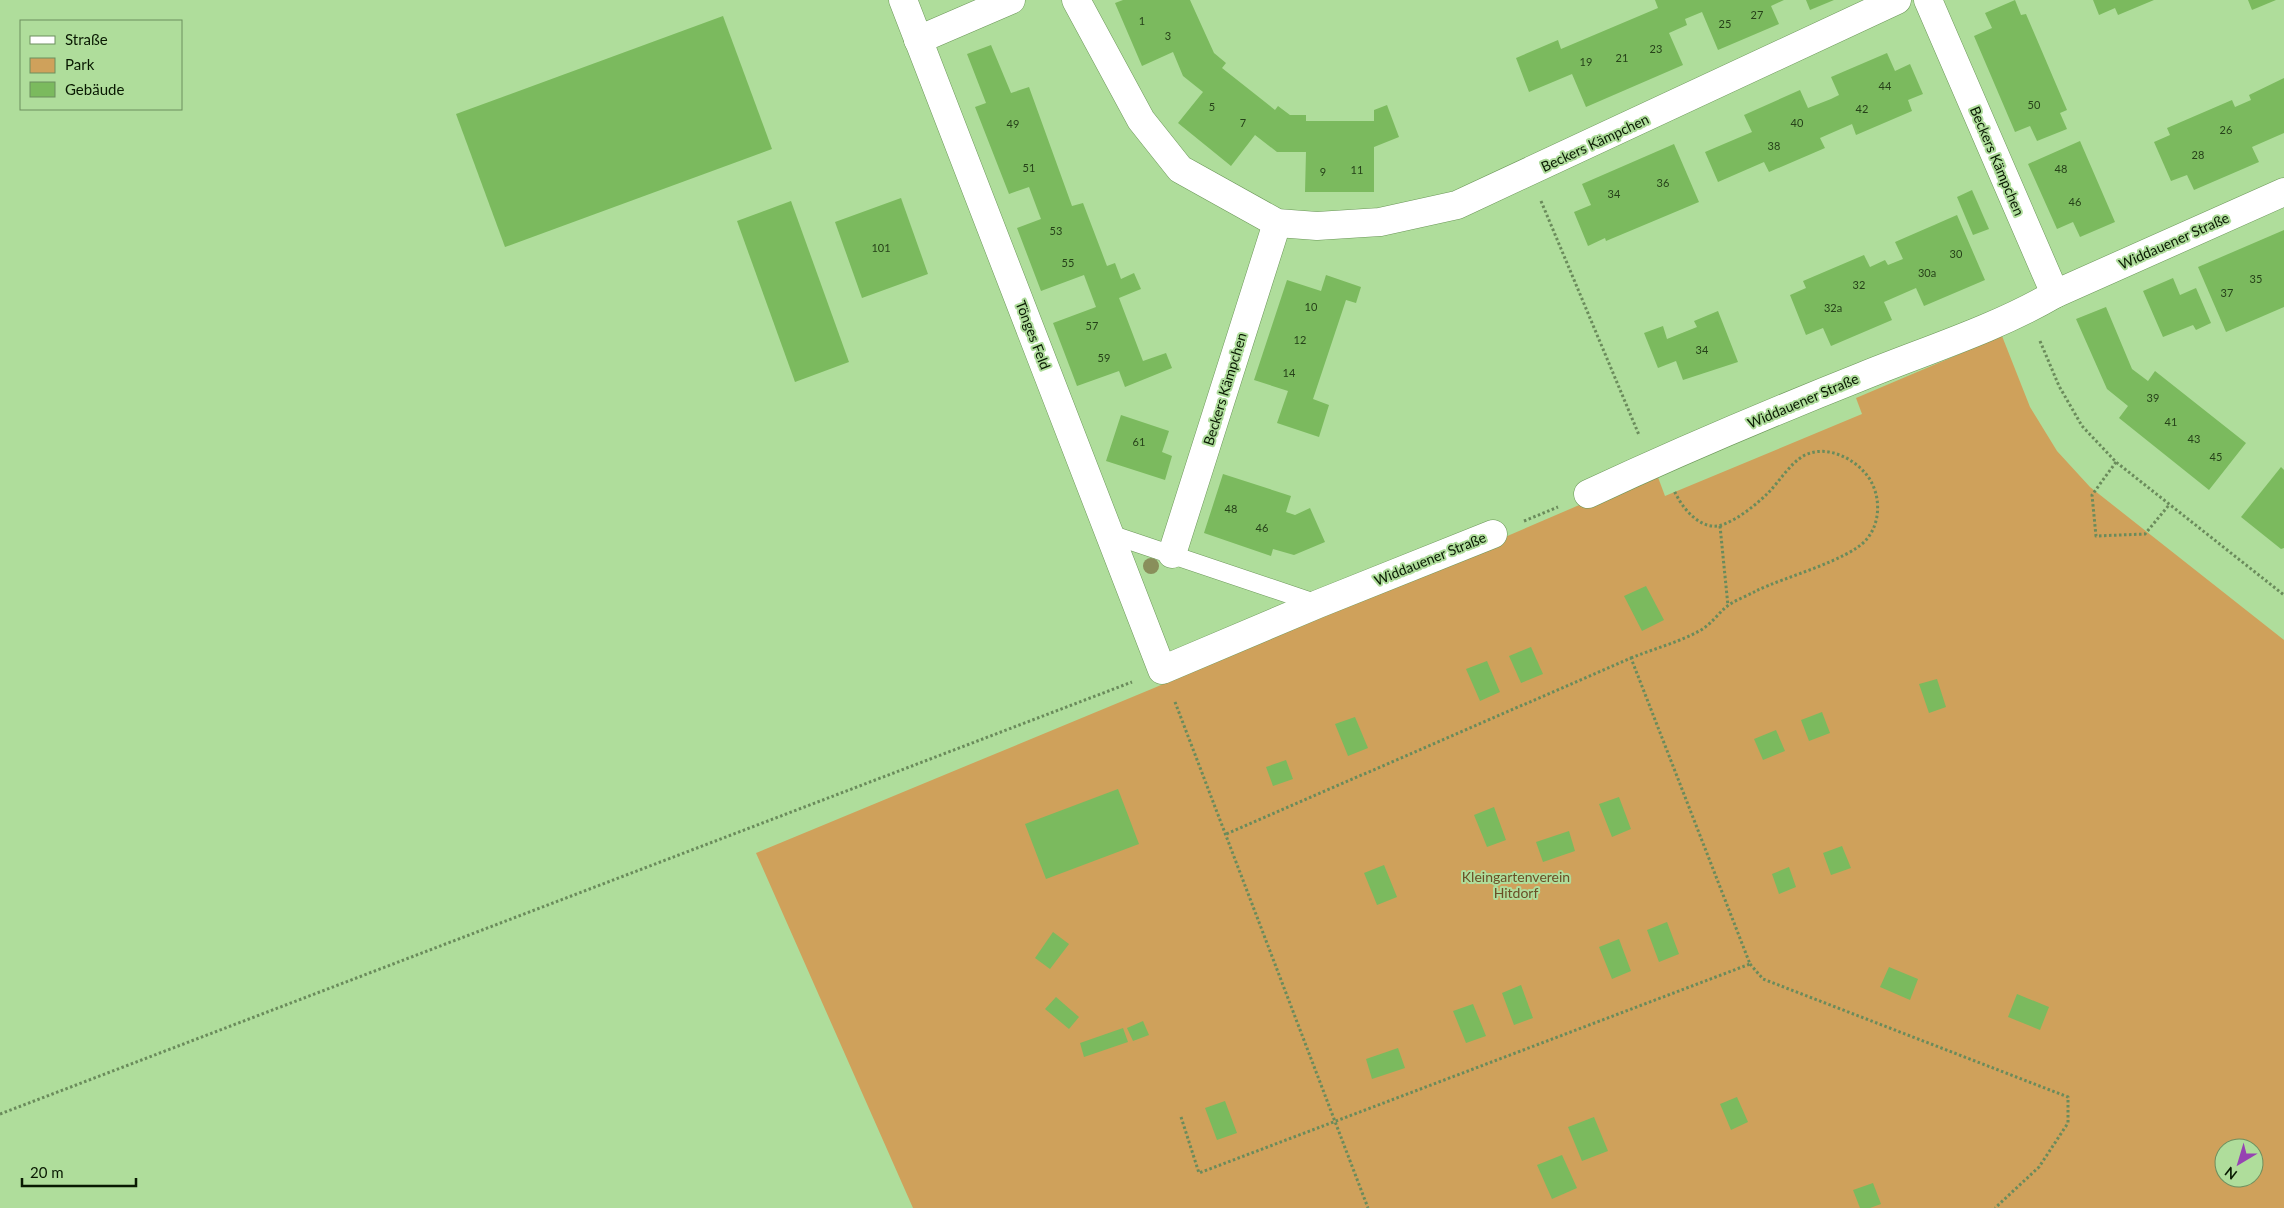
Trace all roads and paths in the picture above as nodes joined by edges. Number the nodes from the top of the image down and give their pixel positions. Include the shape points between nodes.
1 (904, 0) edge
2 (1011, 0) edge
3 (1076, 0) edge
4 (1897, 0) edge
5 (1928, 0) edge
6 (918, 40) junction
7 (1529, 173) junction
8 (2284, 192) edge
9 (1277, 223) junction
10 (2055, 294) junction
11 (2027, 311) junction
12 (2116, 462) junction
13 (1657, 463) junction
14 (1588, 494) joint
15 (2169, 505) junction
16 (1720, 526) junction
17 (1110, 534) junction
18 (1493, 534) joint
19 (1172, 554) junction
20 (2284, 595) edge
21 (1318, 604) junction
22 (1728, 606) junction
23 (1631, 658) junction
24 (1162, 670) junction
25 (1226, 834) junction
26 (1750, 964) junction
27 (0, 1114) edge
28 (1181, 1117) dead end
29 (1335, 1121) junction
30 (1368, 1208) edge
31 (1995, 1208) edge

1 - 6 street, Tönges Feld
2 - 6 street
3 - 9 street, Beckers Kämpchen via 1141,120 1180,169
4 - 7 street, Beckers Kämpchen
5 - 10 street, Beckers Kämpchen
6 - 17 street, Tönges Feld
7 - 9 street, Beckers Kämpchen via 1457,205 1409,217 1317,226
7 - 13 path
8 - 10 street, Widdauener Straße
9 - 19 street, Beckers Kämpchen
10 - 11 street, Widdauener Straße
11 - 12 path via 2059,386 2082,426
11 - 13 street, Widdauener Straße
12 - 15 path
12 - 15 path via 2092,495 2096,536 2145,534
13 - 14 street, Widdauener Straße
13 - 16 path via 1692,517
14 - 18 path, Widdauener Straße
15 - 20 path
16 - 22 path
16 - 22 path via 1743,514 1804,456 1821,450 1855,463 1867,475 1879,508 1866,540 1849,553 1758,590
17 - 19 lane
17 - 24 street, Tönges Feld
18 - 21 street, Widdauener Straße
19 - 21 lane
21 - 24 street, Widdauener Straße
22 - 23 path via 1702,630
23 - 25 path
23 - 26 path
24 - 25 path
24 - 27 path
25 - 29 path
26 - 29 path
26 - 31 path via 1763,979 2068,1097 2068,1124 2039,1167
28 - 29 path via 1199,1174
29 - 30 path

